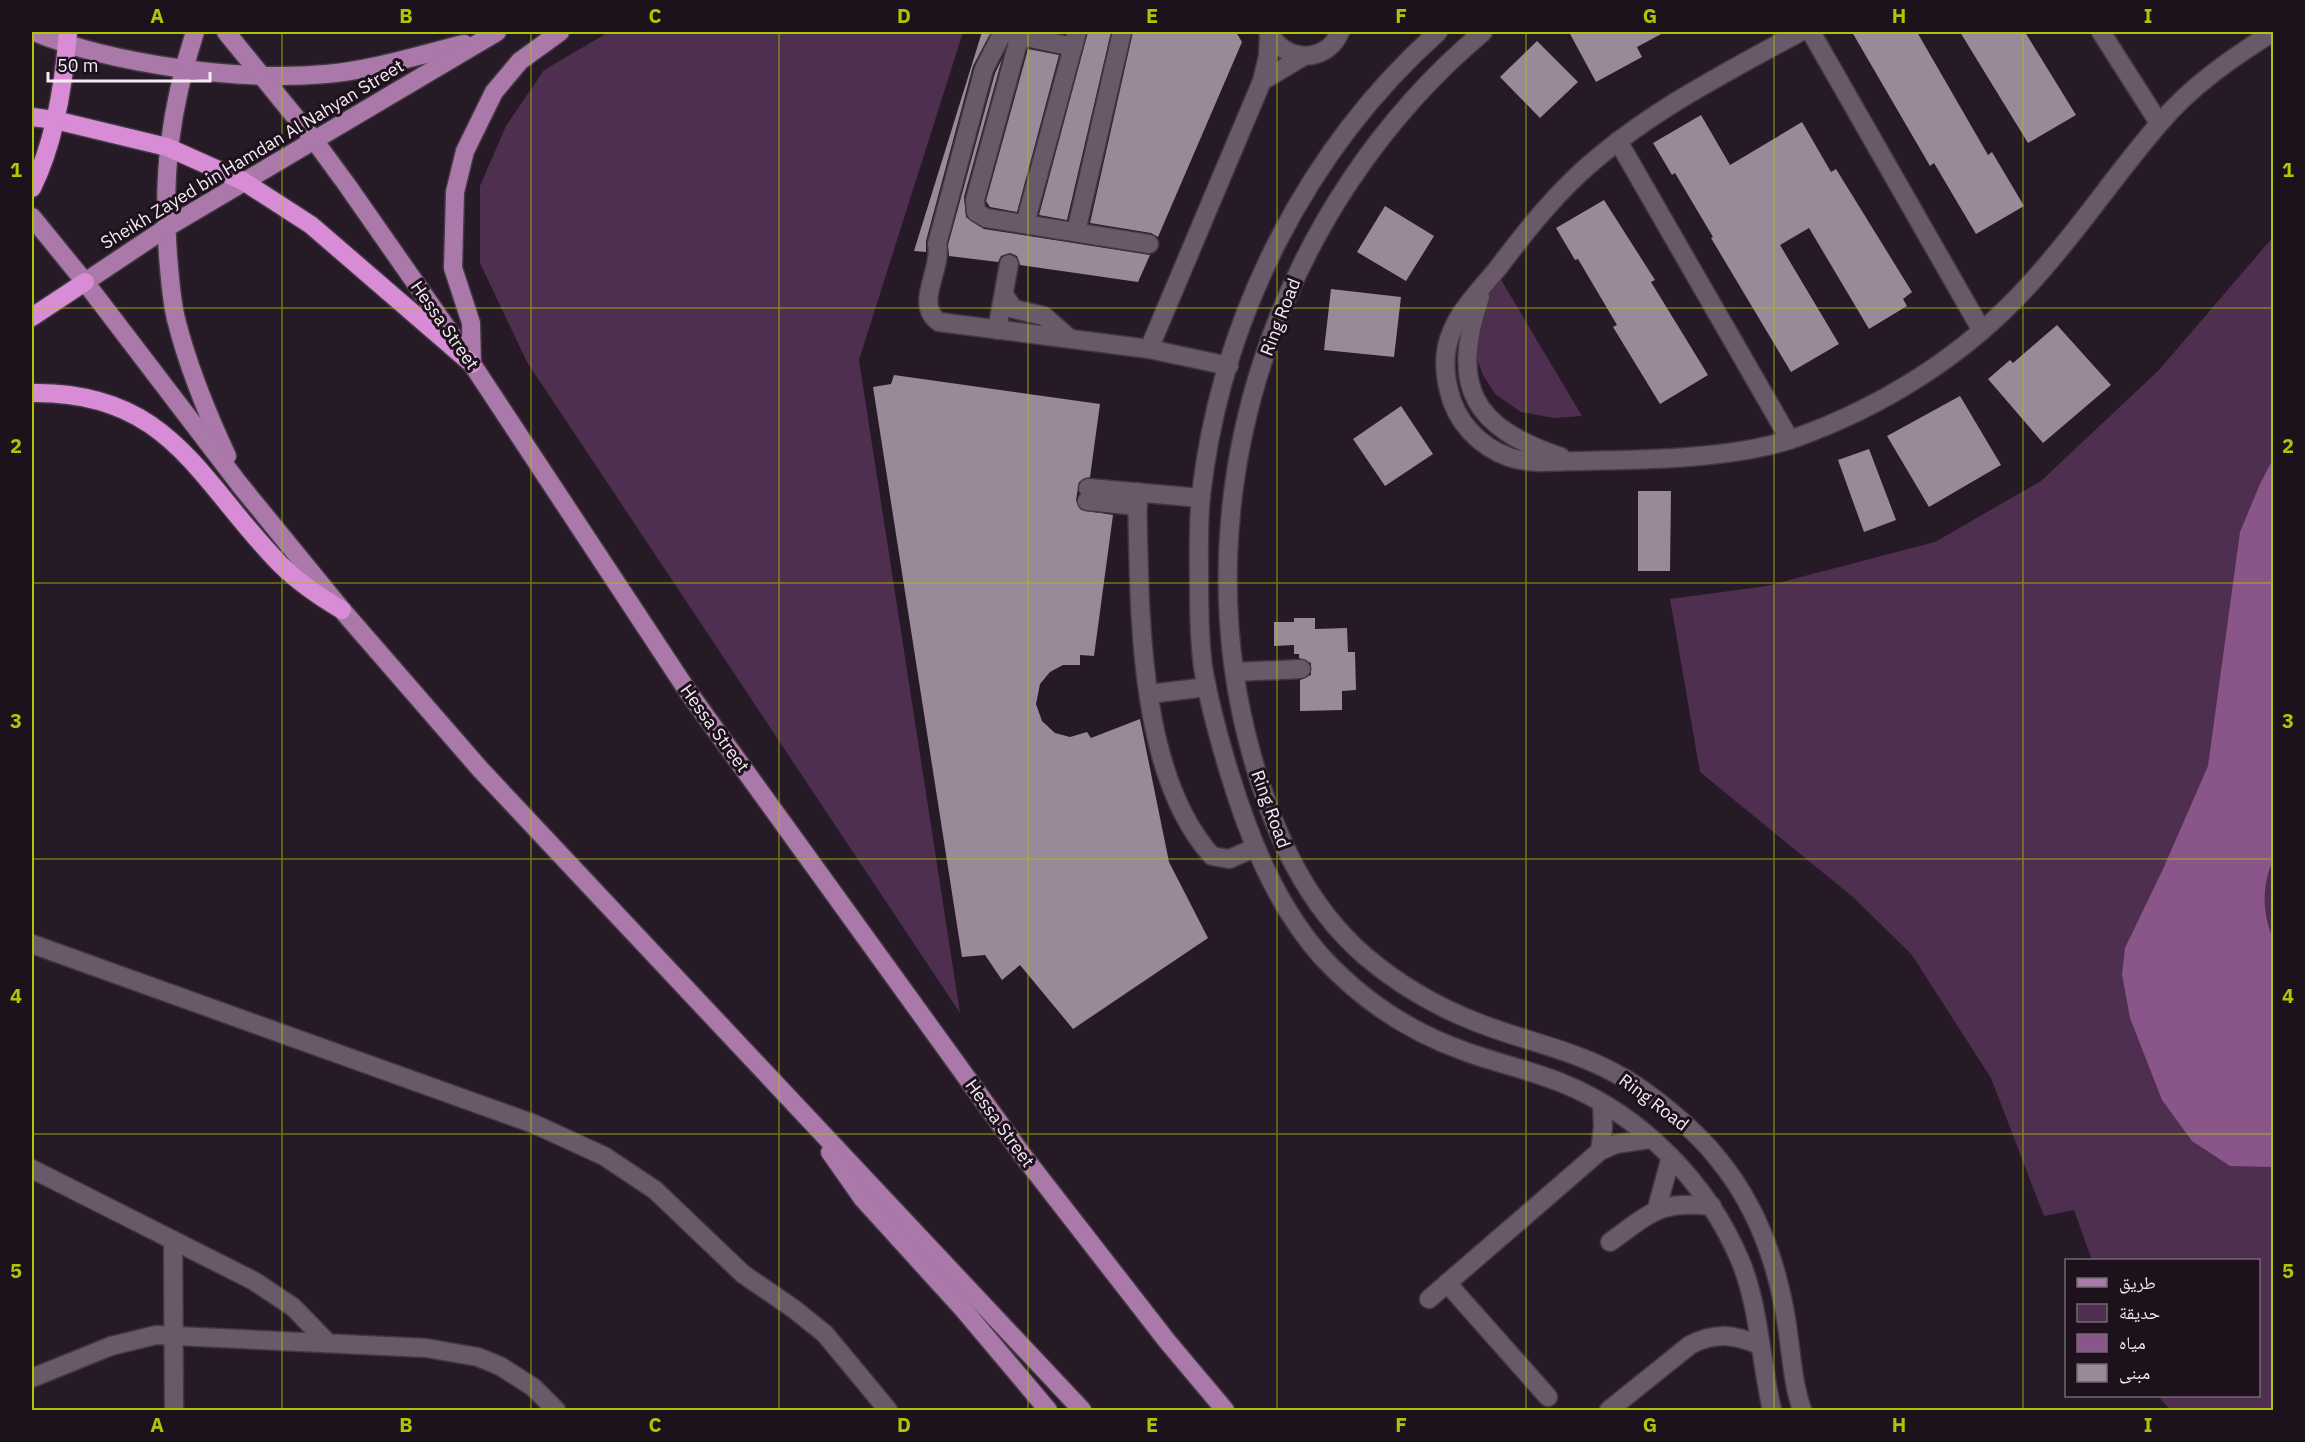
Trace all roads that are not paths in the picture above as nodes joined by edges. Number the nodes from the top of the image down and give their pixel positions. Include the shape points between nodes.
1 (34, 32) edge
2 (195, 32) edge
3 (226, 32) edge
4 (560, 32) edge
5 (1122, 32) edge
6 (1269, 32) edge
7 (1340, 32) edge
8 (1438, 32) edge
9 (1483, 32) edge
10 (1800, 32) edge
11 (1811, 32) edge
12 (2101, 32) edge
13 (2273, 32) edge
14 (1009, 33) edge
15 (490, 35) edge
16 (68, 38) edge
17 (1075, 39) edge
18 (1304, 56) junction
19 (183, 68) junction
20 (263, 76) junction
21 (1262, 81) junction
22 (32, 117) edge
23 (55, 120) junction
24 (2159, 123) junction
25 (314, 140) junction
26 (1618, 141) junction
27 (167, 147) junction
28 (243, 181) junction
29 (32, 188) edge
30 (32, 218) edge
31 (1025, 224) junction
32 (166, 228) junction
33 (1076, 232) junction
34 (1149, 243) dead end
35 (1009, 264) dead end
36 (85, 282) junction
37 (1004, 295) junction
38 (32, 316) edge
39 (998, 330) junction
40 (1982, 331) junction
41 (1069, 338) junction
42 (1149, 349) junction
43 (472, 364) junction
44 (1229, 366) junction
45 (32, 393) edge
46 (1790, 440) junction
47 (240, 485) junction
48 (1087, 495) dead end
49 (1201, 498) junction
50 (1138, 499) junction
51 (342, 610) junction
52 (1301, 669) dead end
53 (1235, 672) junction
54 (1207, 687) junction
55 (1149, 694) junction
56 (1255, 848) junction
57 (32, 944) edge
58 (1602, 1104) junction
59 (813, 1121) junction
60 (1650, 1138) junction
61 (1600, 1151) junction
62 (1671, 1157) junction
63 (32, 1169) edge
64 (1712, 1206) junction
65 (1657, 1208) junction
66 (173, 1240) junction
67 (1610, 1242) dead end
68 (1447, 1283) junction
69 (1428, 1299) dead end
70 (172, 1334) junction
71 (328, 1342) junction
72 (1759, 1345) junction
73 (32, 1378) edge
74 (1548, 1397) dead end
75 (174, 1410) edge
76 (556, 1410) edge
77 (888, 1410) edge
78 (1048, 1410) edge
79 (1082, 1410) edge
80 (1225, 1410) edge
81 (1609, 1410) edge
82 (1772, 1410) edge
83 (1802, 1410) edge

1 - 16 main road
2 - 19 main road
3 - 20 main road, Hessa Street
4 - 43 main road via 520,61 501,84 465,151 455,192 453,268 471,323
5 - 33 street
6 - 18 street via 1283,50
6 - 21 street
7 - 18 street via 1324,51
8 - 44 street, Ring Road via 1381,88 1334,146 1296,206 1254,293
9 - 53 street, Ring Road via 1451,58 1402,110 1358,166 1320,226 1289,290 1265,354 1244,429 1232,504 1228,580
10 - 26 street via 1685,95
11 - 40 street
12 - 24 street
13 - 24 street via 2224,64
14 - 17 street
14 - 31 street via 974,206 980,216
14 - 39 street via 947,247 939,254 927,301 927,310 939,322
15 - 20 main road via 358,69
15 - 25 main road, Sheikh Zayed bin Hamdan Al Nahyan Street
16 - 19 main road
16 - 23 highway
17 - 31 street
18 - 21 street
19 - 20 main road
19 - 27 main road
20 - 25 main road, Hessa Street
21 - 42 street
22 - 23 highway
23 - 27 highway
23 - 29 highway
24 - 40 street via 2027,288
25 - 28 main road, Sheikh Zayed bin Hamdan Al Nahyan Street
25 - 43 main road, Hessa Street
26 - 46 street
26 - 46 street via 1542,211 1484,286 1467,345 1467,370 1474,397 1505,434 1527,446 1573,461 1682,457
27 - 28 highway
27 - 32 main road
28 - 32 main road, Sheikh Zayed bin Hamdan Al Nahyan Street
28 - 43 highway via 310,225
30 - 36 main road
31 - 33 street
32 - 36 main road, Sheikh Zayed bin Hamdan Al Nahyan Street
32 - 47 main road via 176,319 200,398
33 - 34 street
35 - 37 street
36 - 38 highway, Sheikh Zayed bin Hamdan Al Nahyan Street
36 - 47 main road
37 - 39 street
37 - 41 street via 1014,309 1044,316
39 - 41 street
40 - 46 street via 1891,394
41 - 42 street
42 - 44 street
43 - 80 main road, Hessa Street via 689,693 1024,1157
44 - 49 street, Ring Road via 1209,442
45 - 51 highway via 83,397 114,406 169,437 279,563 314,593
47 - 51 main road
48 - 50 street
49 - 50 street
49 - 54 street, Ring Road via 1199,614
50 - 55 street via 1138,582
51 - 59 main road via 480,769
52 - 53 street
53 - 83 street, Ring Road via 1245,732 1262,792 1286,852 1320,907 1363,955 1415,993 1436,1003 1616,1073 1680,1119 1719,1159 1749,1204 1771,1254
54 - 55 street
54 - 56 street, Ring Road via 1218,738
55 - 56 street via 1165,766 1184,811 1208,851 1223,860
56 - 58 street, Ring Road via 1287,911 1323,957 1365,997 1414,1030 1567,1085
57 - 77 street via 534,1124 604,1156 655,1190 743,1274 810,1321 838,1348
58 - 60 street, Ring Road
58 - 61 street
59 - 78 main road via 863,1199
59 - 79 main road
60 - 61 street
60 - 62 street, Ring Road
61 - 68 street
62 - 64 street, Ring Road
62 - 65 street
63 - 66 street
64 - 65 street
64 - 72 street, Ring Road via 1742,1264
65 - 67 street
66 - 70 street
66 - 71 street via 274,1293
68 - 69 street
68 - 74 street
70 - 71 street
70 - 73 street via 125,1341
70 - 75 street
71 - 76 street via 426,1348 478,1357 521,1378
72 - 81 street via 1729,1335 1702,1338
72 - 82 street, Ring Road

